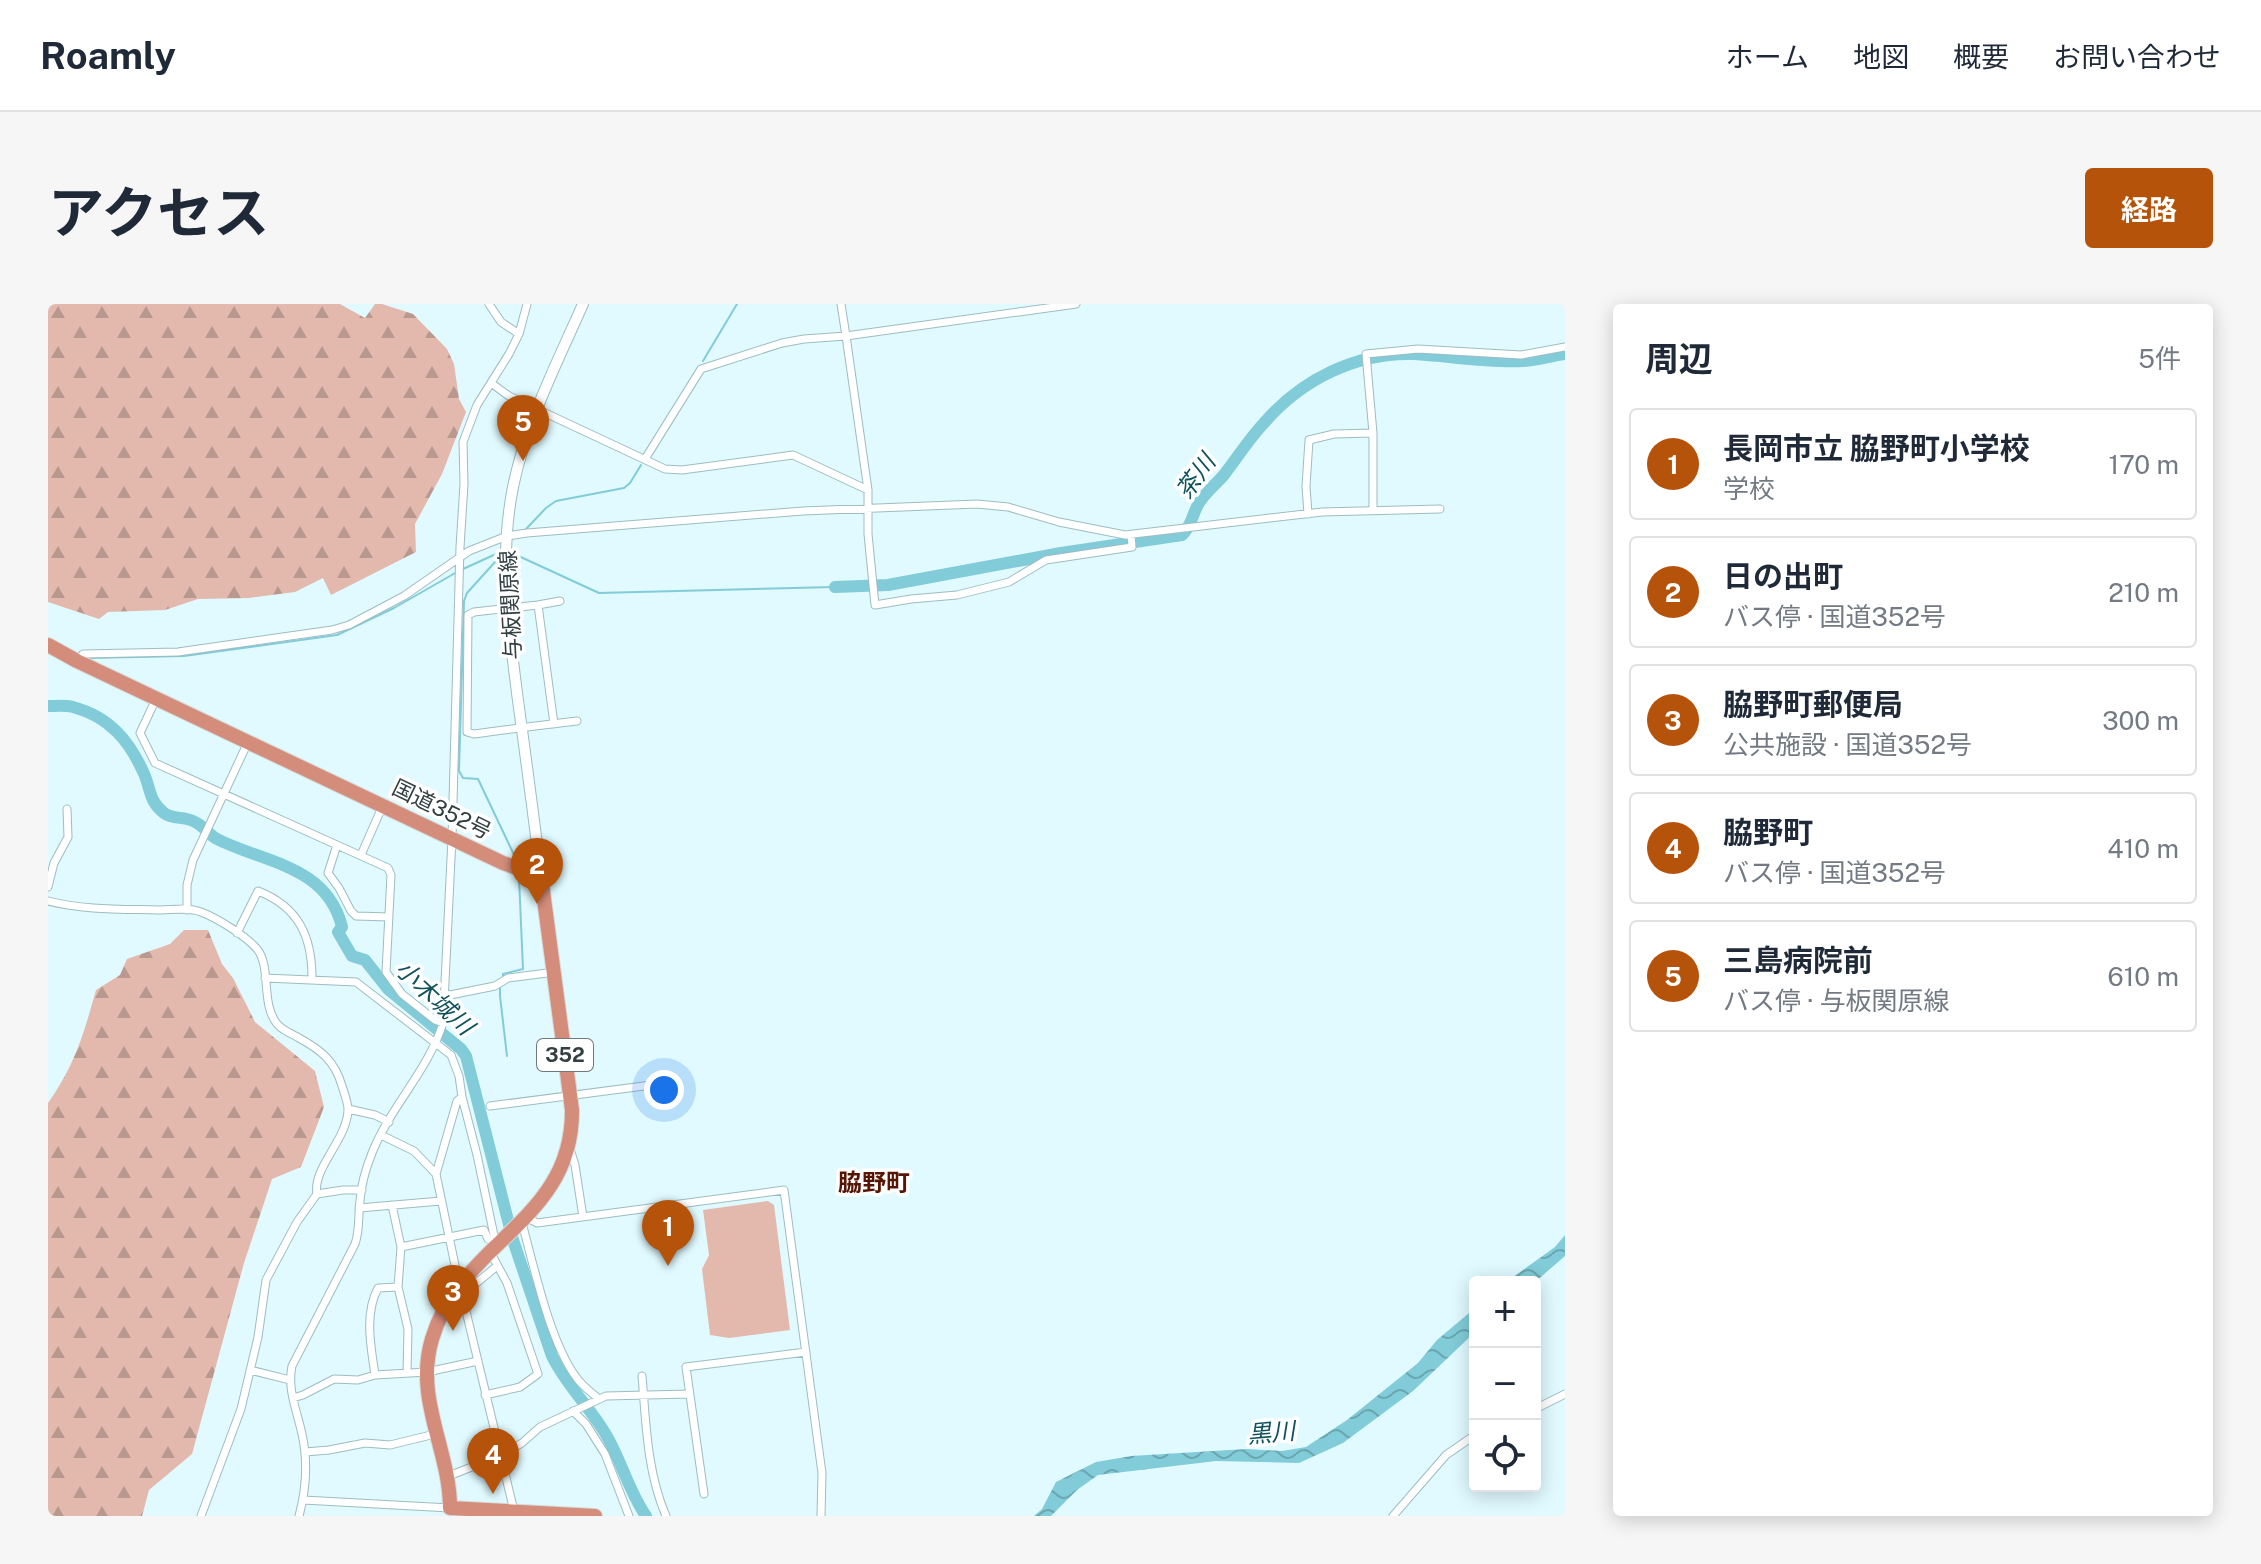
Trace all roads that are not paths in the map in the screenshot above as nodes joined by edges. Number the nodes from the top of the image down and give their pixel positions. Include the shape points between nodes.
1 (489, 304) edge
2 (527, 304) edge
3 (583, 304) edge
4 (841, 304) edge
5 (1076, 304) edge
6 (519, 334) junction
7 (846, 336) junction
8 (1565, 347) edge
9 (491, 383) junction
10 (537, 408) junction
11 (1373, 433) junction
12 (645, 459) junction
13 (868, 490) junction
14 (868, 507) junction
15 (1440, 509) dead end
16 (1373, 510) junction
17 (1308, 514) junction
18 (1131, 535) junction
19 (507, 536) junction
20 (460, 558) junction
21 (560, 601) dead end
22 (538, 605) junction
23 (506, 608) junction
24 (48, 645) edge
25 (77, 661) junction
26 (156, 699) junction
27 (577, 721) dead end
28 (554, 724) junction
29 (521, 728) junction
30 (248, 742) junction
31 (224, 794) junction
32 (383, 805) junction
33 (67, 809) dead end
34 (452, 838) junction
35 (337, 845) junction
36 (361, 855) junction
37 (540, 869) junction
38 (48, 887) edge
39 (48, 901) edge
40 (187, 910) junction
41 (389, 917) junction
42 (237, 933) junction
43 (555, 972) junction
44 (265, 978) junction
45 (312, 978) junction
46 (445, 996) junction
47 (442, 1024) junction
48 (437, 1043) junction
49 (667, 1083) dead end
50 (570, 1096) junction
51 (462, 1097) junction
52 (490, 1106) dead end
53 (348, 1109) junction
54 (389, 1122) junction
55 (381, 1135) junction
56 (569, 1147) junction
57 (436, 1174) junction
58 (362, 1190) junction
59 (317, 1194) junction
60 (441, 1201) junction
61 (392, 1205) junction
62 (359, 1208) junction
63 (583, 1217) junction
64 (521, 1221) junction
65 (449, 1237) junction
66 (401, 1247) junction
67 (495, 1250) junction
68 (456, 1270) dead end
69 (398, 1287) junction
70 (806, 1352) junction
71 (478, 1361) junction
72 (250, 1370) junction
73 (427, 1372) junction
74 (407, 1373) junction
75 (375, 1375) junction
76 (642, 1376) dead end
77 (290, 1380) junction
78 (689, 1394) junction
79 (1565, 1394) edge
80 (485, 1395) junction
81 (644, 1396) junction
82 (293, 1398) junction
83 (598, 1399) junction
84 (1541, 1406) edge
85 (574, 1411) junction
86 (435, 1434) junction
87 (1469, 1439) edge
88 (305, 1452) junction
89 (500, 1456) junction
90 (446, 1477) junction
91 (704, 1494) dead end
92 (303, 1500) junction
93 (357, 1503) junction
94 (514, 1511) junction
95 (449, 1512) edge
96 (551, 1515) edge
97 (201, 1516) edge
98 (299, 1516) edge
99 (356, 1516) edge
100 (595, 1516) edge
101 (629, 1516) edge
102 (666, 1516) edge
103 (821, 1516) edge
104 (1393, 1516) edge

1 - 6 street via 501,322
2 - 6 street
3 - 10 main road, 与板関原線
4 - 7 street
5 - 7 street
6 - 9 street
7 - 12 street via 782,343 701,369
7 - 13 street
8 - 11 street via 1521,355 1418,349 1366,354
9 - 10 street
9 - 20 street via 463,442
10 - 12 street
10 - 19 main road, 与板関原線 via 514,485
11 - 16 street
11 - 17 street via 1309,440
12 - 13 street via 671,470 793,455
13 - 14 street
14 - 18 street via 1008,507
14 - 18 street via 875,605 999,585 1046,560 1132,547
14 - 19 street
15 - 16 street
16 - 17 street
17 - 18 street
19 - 20 street
19 - 23 main road, 与板関原線
20 - 25 street via 404,596 339,629 178,652 83,654
20 - 34 street
21 - 22 street
22 - 23 street
22 - 28 street
23 - 29 main road, 与板関原線
23 - 29 street via 468,615 466,730 470,734
24 - 25 highway, 国道352号
25 - 26 highway, 国道352号
26 - 30 highway, 国道352号
26 - 31 street via 140,733 155,763
27 - 28 street
28 - 29 street
29 - 37 main road, 与板関原線
30 - 31 street
30 - 32 highway, 国道352号
31 - 35 street
31 - 40 street via 189,872
32 - 34 highway, 国道352号
32 - 36 street
33 - 38 street via 68,837
34 - 37 highway, 国道352号 via 517,868
34 - 46 street
35 - 36 street
35 - 41 street via 328,873 351,911 356,916
36 - 41 street via 390,871
37 - 43 highway, 352
39 - 40 street
40 - 42 street via 199,911
41 - 47 street via 386,972 402,994
42 - 44 street via 260,955
42 - 45 street via 258,891 274,897 304,930
43 - 46 street via 508,978 495,986
43 - 50 highway, 352
44 - 45 street
44 - 53 street via 275,1022 332,1061
45 - 48 street via 356,982
46 - 47 street
47 - 48 street
48 - 51 street via 454,1060
48 - 54 street
49 - 50 street
50 - 52 street
50 - 56 highway, 352
51 - 57 street
51 - 67 street
53 - 54 street
53 - 59 street via 341,1137 315,1186
54 - 55 street
55 - 57 street via 414,1151
55 - 58 street
56 - 63 street
56 - 64 highway, 352 via 553,1184
57 - 60 street
58 - 59 street
58 - 62 street
59 - 72 street via 266,1280
60 - 61 street
60 - 65 street
61 - 62 street
61 - 66 street
62 - 77 street via 355,1244 292,1366
63 - 64 street
63 - 70 street via 784,1190
64 - 67 highway, 352
64 - 83 street via 564,1356
65 - 66 street
65 - 67 street via 484,1230
65 - 68 street
66 - 69 street
67 - 71 street via 462,1300
67 - 73 highway, 352 via 461,1281 447,1303 431,1340
67 - 80 street via 538,1374 520,1387
69 - 74 street via 408,1329
69 - 75 street via 378,1288 374,1298 369,1320
70 - 78 street via 686,1367
70 - 103 street via 822,1473
71 - 73 street
71 - 80 street
72 - 77 street
72 - 97 street via 231,1440
73 - 74 street
73 - 86 highway, 352
74 - 75 street
75 - 82 street via 334,1379
76 - 81 street
77 - 82 street
78 - 81 street
78 - 91 street
79 - 84 street
80 - 89 street
81 - 83 street
81 - 102 street via 653,1477
82 - 88 street
83 - 85 street
85 - 89 street
85 - 101 street via 605,1454
86 - 88 street via 390,1445 365,1443
86 - 90 highway, 352
87 - 104 street via 1446,1455
88 - 92 street
89 - 90 street
89 - 94 street
90 - 95 highway, 352
92 - 93 street
92 - 98 street
93 - 95 street
93 - 99 street
94 - 95 highway
94 - 96 highway
96 - 100 highway

